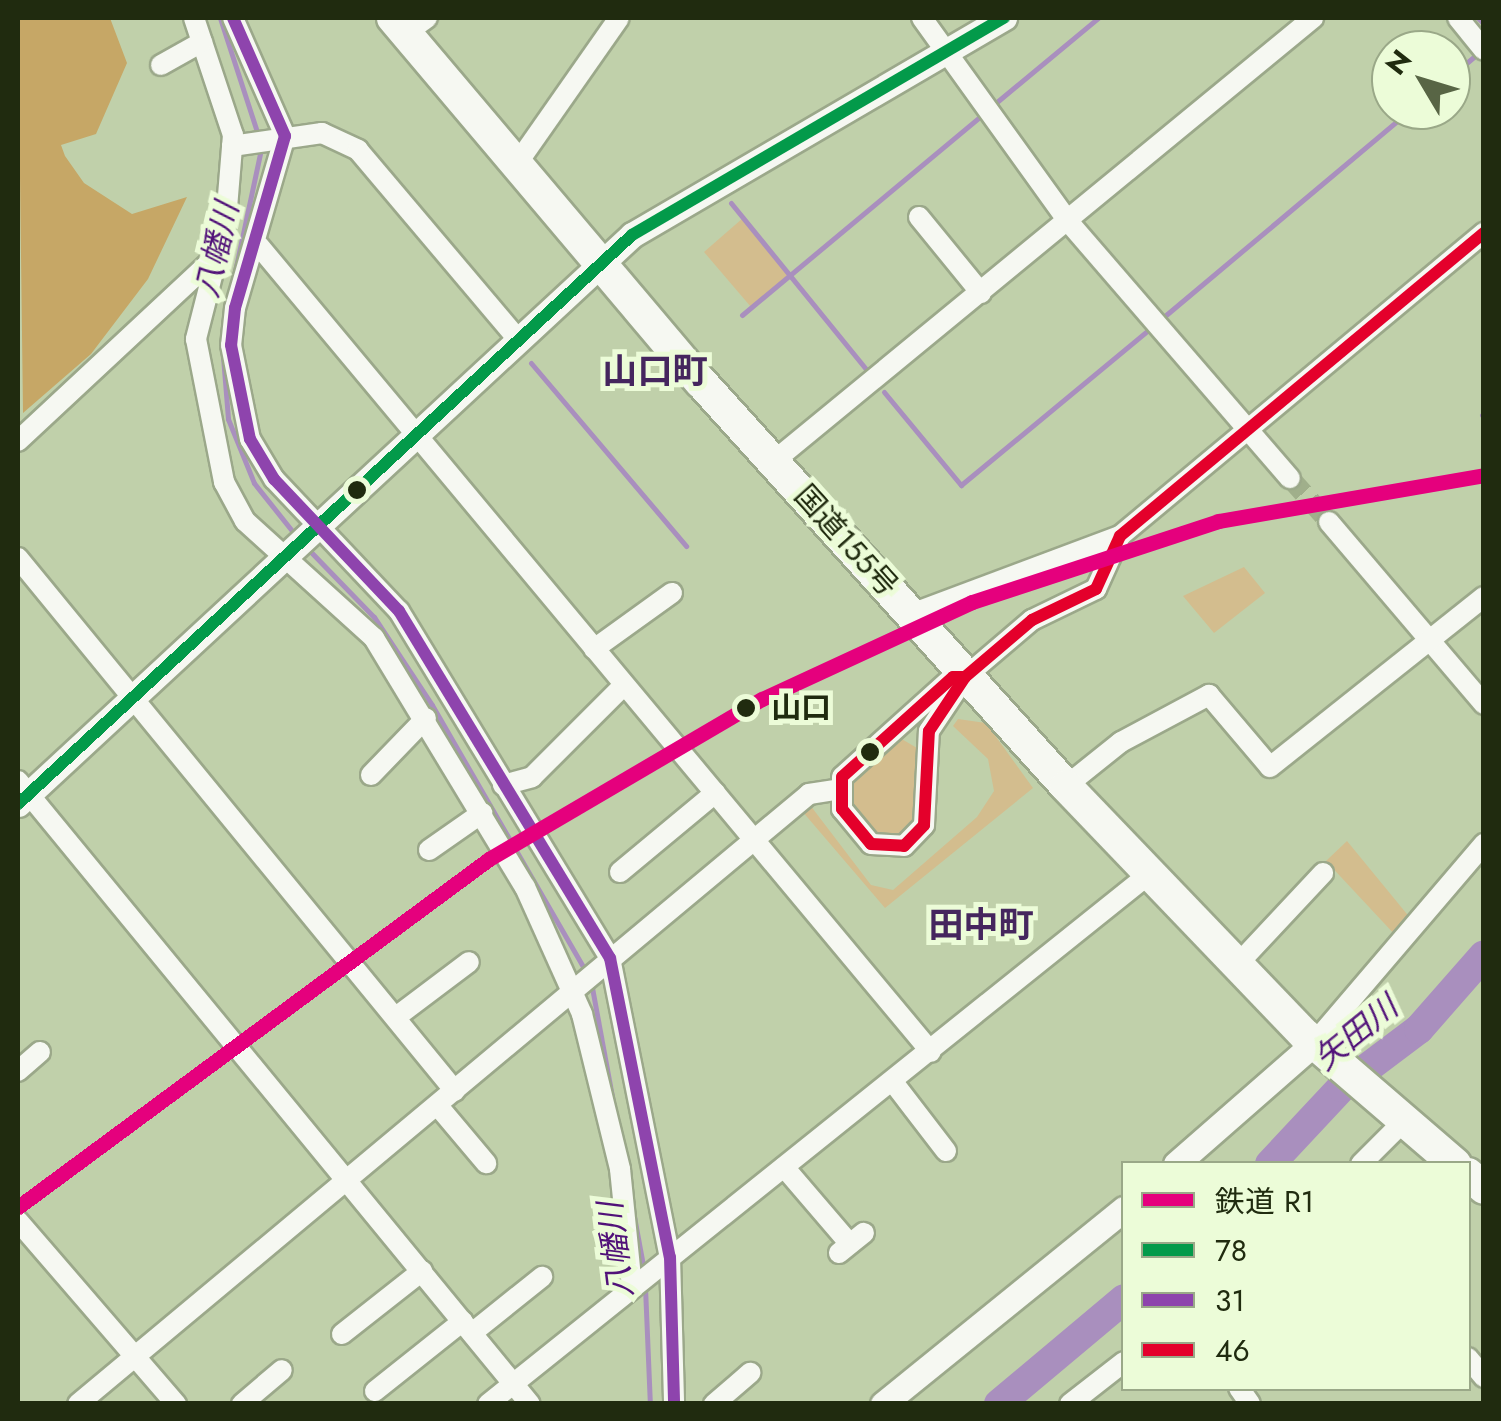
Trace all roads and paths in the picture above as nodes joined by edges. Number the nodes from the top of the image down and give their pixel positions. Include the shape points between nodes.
1 (194, 18) edge
2 (233, 18) edge
3 (618, 18) edge
4 (922, 18) edge
5 (1313, 18) edge
6 (1458, 18) edge
7 (998, 19) edge
8 (409, 23) edge
9 (202, 42) junction
10 (1484, 50) edge
11 (942, 52) junction
12 (161, 65) dead end
13 (278, 137) junction
14 (239, 144) junction
15 (516, 165) junction
16 (919, 217) dead end
17 (1067, 220) junction
18 (1484, 234) edge
19 (259, 246) junction
20 (211, 261) junction
21 (600, 262) junction
22 (981, 292) junction
23 (516, 338) junction
24 (414, 434) junction
25 (1250, 435) junction
26 (18, 441) edge
27 (774, 461) junction
28 (1290, 478) tunnel mouth
29 (1329, 522) tunnel mouth
30 (318, 526) junction
31 (1120, 536) junction
32 (288, 554) junction
33 (18, 558) edge
34 (672, 593) dead end
35 (1484, 596) edge
36 (911, 614) junction
37 (1430, 642) junction
38 (594, 649) junction
39 (965, 677) junction
40 (624, 685) junction
41 (136, 699) junction
42 (1482, 699) edge
43 (426, 718) junction
44 (370, 775) dead end
45 (503, 785) junction
46 (1066, 786) junction
47 (839, 788) junction
48 (21, 793) edge
49 (715, 793) junction
50 (482, 813) junction
51 (756, 841) junction
52 (1484, 844) edge
53 (428, 850) dead end
54 (620, 872) dead end
55 (1323, 873) dead end
56 (1149, 874) junction
57 (469, 962) dead end
58 (1236, 966) junction
59 (590, 975) junction
60 (396, 1017) junction
61 (1317, 1046) junction
62 (931, 1052) junction
63 (893, 1082) junction
64 (455, 1091) junction
65 (438, 1106) junction
66 (1401, 1119) junction
67 (946, 1151) dead end
68 (1180, 1161) edge
69 (1364, 1161) edge
70 (1451, 1161) edge
71 (486, 1163) dead end
72 (784, 1167) junction
73 (350, 1182) junction
74 (1121, 1211) edge
75 (18, 1222) edge
76 (851, 1244) dead end
77 (422, 1272) junction
78 (650, 1273) junction
79 (542, 1277) dead end
80 (468, 1327) junction
81 (342, 1334) dead end
82 (136, 1357) junction
83 (1121, 1364) edge
84 (282, 1370) dead end
85 (750, 1373) dead end
86 (514, 1384) junction
87 (375, 1392) dead end
88 (78, 1404) edge
89 (176, 1404) edge
90 (242, 1404) edge
91 (488, 1404) edge
92 (530, 1404) edge
93 (674, 1404) edge
94 (714, 1404) edge
95 (883, 1404) edge
96 (1070, 1404) edge

1 - 9 street
2 - 13 street
3 - 15 street
4 - 11 street
5 - 17 street
6 - 10 street
7 - 11 street
8 - 15 highway, 国道155号
9 - 12 street
9 - 14 street
11 - 17 street
11 - 21 street via 654,218
13 - 14 street
13 - 19 street
13 - 23 street via 334,135 358,150
14 - 20 street
15 - 21 highway, 国道155号
16 - 22 street
17 - 22 street
17 - 25 street
18 - 25 street
19 - 24 street
19 - 30 street via 235,308 237,390 274,479
20 - 26 street
20 - 32 street via 196,339 224,482 246,521
21 - 23 street
21 - 27 highway, 国道155号
22 - 27 street
23 - 24 street
24 - 30 street
24 - 38 street
25 - 28 street
25 - 31 street
27 - 36 highway, 国道155号
29 - 37 street
30 - 32 street
30 - 45 street via 399,612
31 - 36 street
31 - 39 street via 1096,589 1032,620
32 - 41 street
32 - 43 street via 374,638
33 - 41 street
34 - 38 street
35 - 37 street
36 - 39 highway, 国道155号
37 - 42 street
37 - 46 street via 1270,767 1209,695 1122,742
38 - 40 street
39 - 46 highway, 国道155号
39 - 47 street via 953,677
39 - 47 street via 929,731 927,809 916,838 889,850 871,844 842,809
40 - 45 street via 532,777
40 - 49 street
41 - 48 street
41 - 60 street
43 - 44 street
43 - 50 street
45 - 59 street
46 - 56 highway, 国道155号
47 - 51 street via 809,794
48 - 73 street
49 - 51 street
49 - 54 street
50 - 53 street
50 - 59 street
51 - 59 street
51 - 62 street
52 - 61 street
55 - 58 street
56 - 58 highway, 国道155号
56 - 62 street
57 - 60 street
58 - 61 highway, 国道155号
59 - 64 street
59 - 78 street
59 - 78 street via 620,1169
60 - 64 street
61 - 66 highway, 国道155号
61 - 68 street
62 - 63 street
63 - 67 street
63 - 72 street
64 - 65 street
65 - 71 street
65 - 73 street
66 - 69 street
66 - 70 highway, 国道155号
72 - 76 street
72 - 78 street
73 - 77 street
73 - 82 street
74 - 95 street
75 - 82 street
77 - 80 street
77 - 81 street
78 - 86 street
78 - 93 street
79 - 80 street
80 - 86 street
80 - 87 street
82 - 88 street
82 - 89 street
83 - 96 street
84 - 90 street
85 - 94 street
86 - 91 street
86 - 92 street

